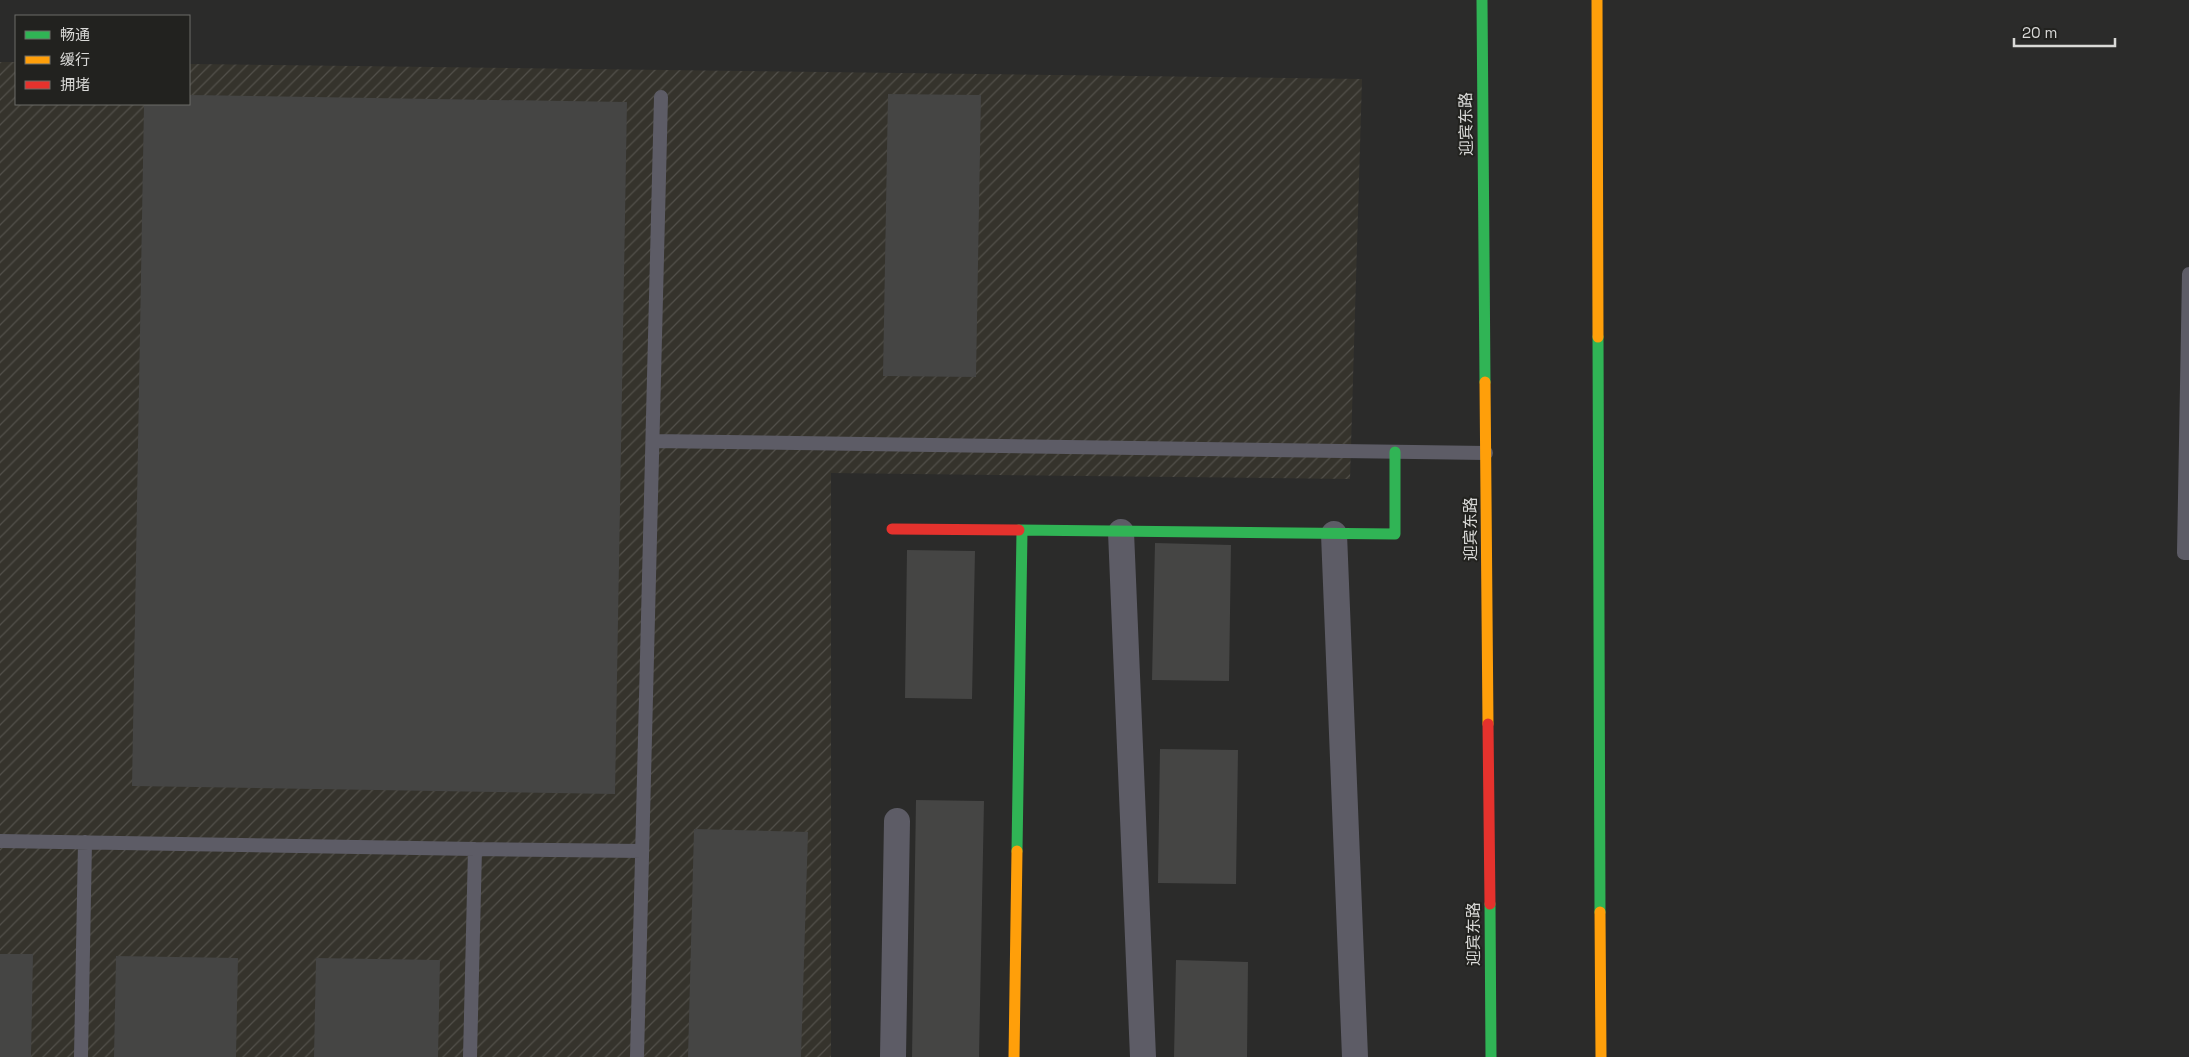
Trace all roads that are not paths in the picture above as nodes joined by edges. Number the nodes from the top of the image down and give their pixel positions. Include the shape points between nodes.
1 (1482, 0) edge
2 (1597, 0) edge
3 (661, 97) dead end
4 (2189, 274) edge
5 (653, 441) junction
6 (1395, 452) junction
7 (1486, 453) junction
8 (892, 530) dead end
9 (1022, 531) junction
10 (1121, 532) junction
11 (1334, 534) junction
12 (2189, 553) edge
13 (897, 821) dead end
14 (0, 841) edge
15 (85, 842) junction
16 (475, 848) junction
17 (642, 852) junction
18 (81, 1057) edge
19 (470, 1057) edge
20 (637, 1057) edge
21 (893, 1057) edge
22 (1014, 1057) edge
23 (1143, 1057) edge
24 (1355, 1057) edge
25 (1491, 1057) edge
26 (1601, 1057) edge

1 - 7 main road, 迎宾东路
2 - 26 main road
3 - 5 lane
4 - 12 lane via 2184,553
5 - 6 lane
5 - 17 lane
6 - 7 lane
6 - 11 main road via 1395,534
7 - 25 main road, 迎宾东路
8 - 9 main road
9 - 10 main road
9 - 22 main road
10 - 11 main road
10 - 23 street
11 - 24 street
13 - 21 street
14 - 15 lane
15 - 16 lane
15 - 18 lane
16 - 17 lane
16 - 19 lane
17 - 20 lane

